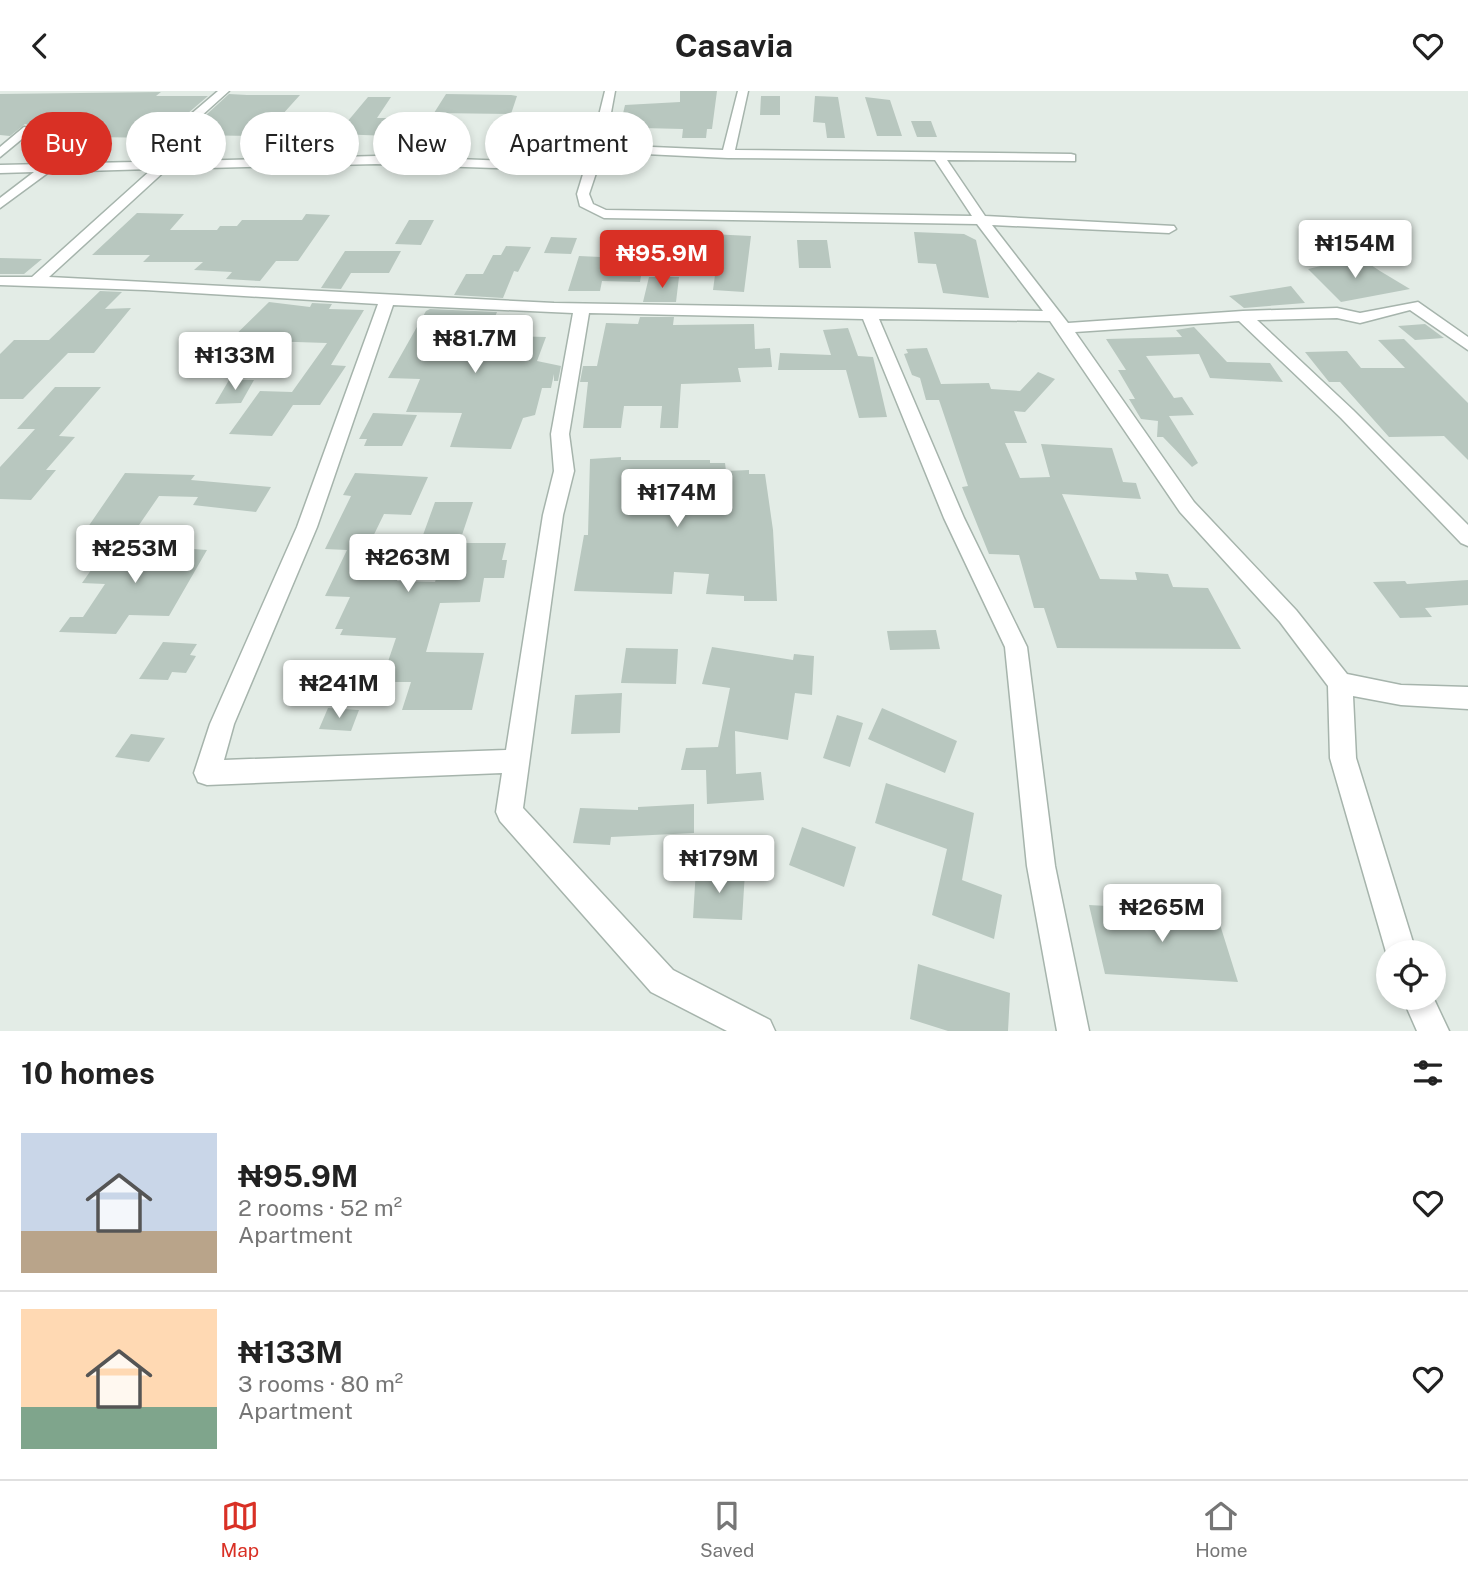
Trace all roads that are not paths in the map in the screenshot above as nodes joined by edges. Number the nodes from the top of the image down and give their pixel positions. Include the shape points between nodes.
1 (224, 91) edge
2 (610, 91) edge
3 (743, 91) edge
4 (200, 112) edge
5 (606, 112) edge
6 (21, 135) edge
7 (653, 151) edge
8 (0, 153) edge
9 (728, 154) junction
10 (940, 157) junction
11 (1071, 158) dead end
12 (226, 164) edge
13 (485, 164) edge
14 (0, 169) edge
15 (21, 169) edge
16 (37, 175) edge
17 (153, 175) edge
18 (588, 175) edge
19 (0, 204) edge
20 (981, 221) junction
21 (1169, 229) dead end
22 (0, 281) edge
23 (36, 281) junction
24 (387, 300) junction
25 (582, 306) junction
26 (869, 315) junction
27 (1243, 316) junction
28 (1059, 322) junction
29 (1468, 345) edge
30 (1468, 538) edge
31 (1340, 683) junction
32 (1468, 698) edge
33 (517, 761) junction
34 (1397, 940) edge
35 (1423, 1010) edge
36 (759, 1031) edge
37 (1073, 1031) edge
38 (1433, 1031) edge

1 - 4 street
2 - 5 street
3 - 9 street
6 - 8 street
7 - 9 street
9 - 10 street
10 - 11 street
10 - 20 street
12 - 13 street via 376,160
14 - 15 street
16 - 19 street
17 - 23 street
18 - 20 street via 583,194 587,206 604,214
20 - 21 street
20 - 28 street
22 - 23 street
23 - 24 street
24 - 25 street
24 - 33 street via 307,527 222,724 207,773
25 - 26 street
25 - 33 street via 560,434 564,471 553,515
26 - 28 street
26 - 37 street via 954,518 1016,647 1041,866
27 - 28 street
27 - 29 street via 1337,313 1360,319 1413,305
27 - 30 street
28 - 31 street via 1186,507 1288,616
31 - 32 street via 1401,695
31 - 34 street via 1343,758
33 - 36 street via 509,812 662,981
35 - 38 street

